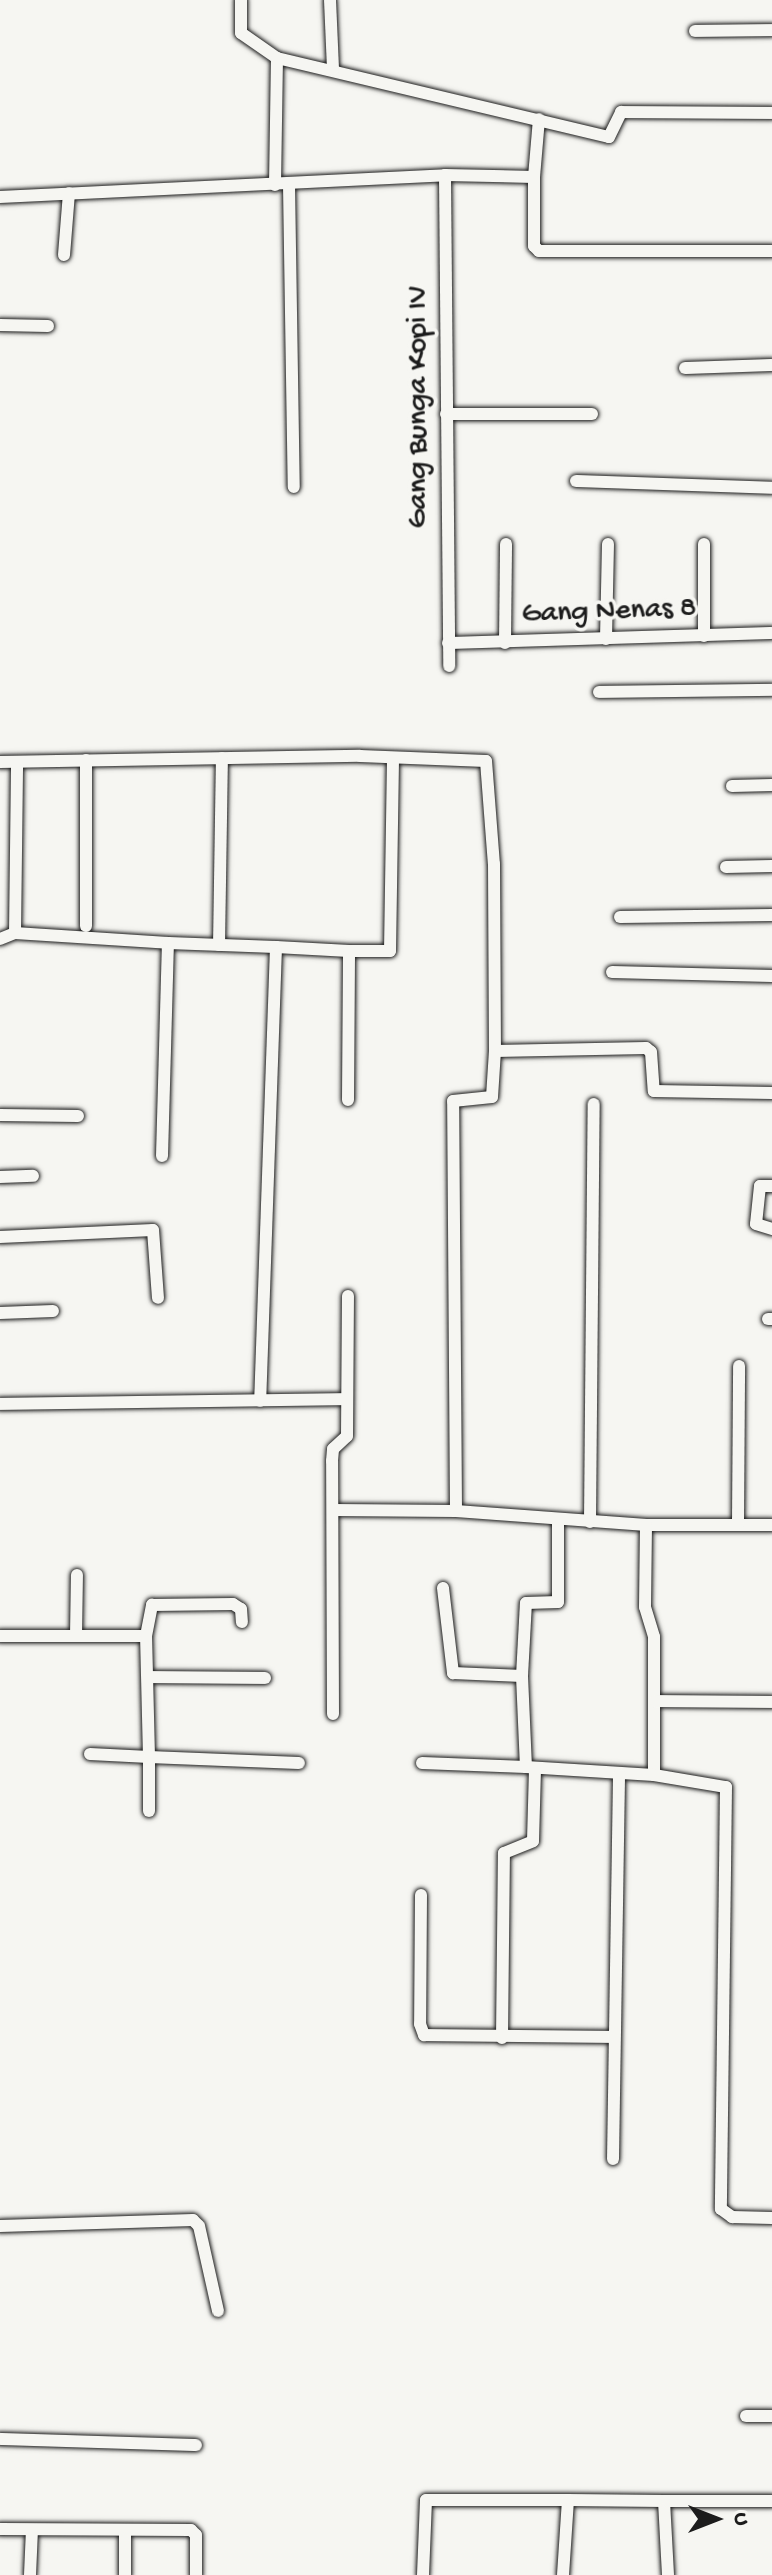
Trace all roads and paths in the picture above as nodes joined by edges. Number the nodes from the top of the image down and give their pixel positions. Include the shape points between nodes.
1 (241, 0) edge
2 (330, 0) edge
3 (772, 30) edge
4 (695, 31) dead end
5 (277, 58) junction
6 (333, 69) junction
7 (772, 113) edge
8 (539, 119) junction
9 (445, 175) junction
10 (534, 177) junction
11 (282, 185) junction
12 (69, 193) junction
13 (0, 197) edge
14 (772, 251) edge
15 (64, 255) dead end
16 (0, 325) edge
17 (48, 326) dead end
18 (772, 365) edge
19 (685, 368) dead end
20 (446, 414) junction
21 (592, 414) dead end
22 (576, 481) dead end
23 (294, 487) dead end
24 (772, 488) edge
25 (506, 544) dead end
26 (608, 544) dead end
27 (704, 544) dead end
28 (772, 633) edge
29 (704, 636) junction
30 (606, 639) junction
31 (448, 641) junction
32 (505, 643) junction
33 (449, 666) dead end
34 (772, 690) edge
35 (599, 692) dead end
36 (222, 758) junction
37 (393, 758) junction
38 (86, 760) junction
39 (0, 762) edge
40 (17, 763) junction
41 (772, 785) edge
42 (732, 786) dead end
43 (772, 866) edge
44 (726, 867) dead end
45 (772, 915) edge
46 (620, 917) dead end
47 (86, 926) dead end
48 (15, 933) junction
49 (0, 939) edge
50 (168, 943) junction
51 (219, 945) junction
52 (276, 947) junction
53 (349, 951) junction
54 (612, 972) dead end
55 (772, 976) edge
56 (495, 1051) junction
57 (772, 1093) edge
58 (348, 1100) dead end
59 (594, 1104) dead end
60 (0, 1115) edge
61 (78, 1116) dead end
62 (162, 1156) dead end
63 (33, 1176) dead end
64 (0, 1177) edge
65 (766, 1186) edge
66 (772, 1229) edge
67 (0, 1237) edge
68 (348, 1296) dead end
69 (158, 1298) dead end
70 (53, 1311) dead end
71 (0, 1313) edge
72 (739, 1366) dead end
73 (347, 1399) junction
74 (260, 1401) junction
75 (0, 1404) edge
76 (333, 1510) junction
77 (456, 1511) junction
78 (558, 1519) junction
79 (590, 1522) junction
80 (738, 1523) junction
81 (646, 1525) junction
82 (772, 1525) edge
83 (77, 1575) dead end
84 (443, 1588) dead end
85 (242, 1622) dead end
86 (0, 1636) edge
87 (76, 1636) junction
88 (146, 1636) junction
89 (522, 1676) junction
90 (149, 1677) junction
91 (265, 1678) dead end
92 (655, 1701) junction
93 (772, 1702) edge
94 (333, 1714) dead end
95 (90, 1754) dead end
96 (149, 1757) junction
97 (299, 1763) dead end
98 (422, 1763) dead end
99 (530, 1768) junction
100 (619, 1775) junction
101 (654, 1775) junction
102 (149, 1811) dead end
103 (421, 1895) dead end
104 (613, 2037) junction
105 (502, 2038) junction
106 (613, 2159) dead end
107 (772, 2218) edge
108 (0, 2226) edge
109 (218, 2311) dead end
110 (746, 2416) dead end
111 (772, 2416) edge
112 (0, 2439) edge
113 (196, 2445) dead end
114 (568, 2500) junction
115 (664, 2501) junction
116 (772, 2501) edge
117 (0, 2529) edge
118 (32, 2530) junction
119 (125, 2530) junction
120 (30, 2575) edge
121 (125, 2575) edge
122 (196, 2575) edge
123 (423, 2575) edge
124 (563, 2575) edge
125 (668, 2575) edge

1 - 5 street via 241,33
2 - 6 street
3 - 4 street
5 - 6 street
5 - 11 street
6 - 8 street
7 - 8 street via 620,113 610,137
8 - 10 street
9 - 10 street
9 - 11 street
9 - 20 street, Gang Bunga Kopi IV
10 - 14 street via 534,246 539,251
11 - 12 street
11 - 23 street
12 - 13 street
12 - 15 street
16 - 17 street
18 - 19 street
20 - 21 street
20 - 31 street, Gang Bunga Kopi IV
22 - 24 street
25 - 32 street
26 - 30 street
27 - 29 street
28 - 29 street, Gang Nenas 8
29 - 30 street, Gang Nenas 8
30 - 32 street, Gang Nenas 8
31 - 32 street, Gang Nenas 8
31 - 33 street, Gang Bunga Kopi IV
34 - 35 street
36 - 37 street
36 - 38 street
36 - 51 street
37 - 53 street via 390,951
37 - 56 street via 483,761 489,766
38 - 40 street
38 - 47 street
39 - 40 street
40 - 48 street
41 - 42 street
43 - 44 street
45 - 46 street
48 - 49 street
48 - 50 street
50 - 51 street
50 - 62 street
51 - 52 street
52 - 53 street
52 - 74 street
53 - 58 street
54 - 55 street
56 - 57 street via 647,1048 654,1091
56 - 77 street via 492,1097 453,1101
59 - 79 street
60 - 61 street
63 - 64 street
65 - 66 street via 758,1227
67 - 69 street via 153,1230
68 - 73 street
70 - 71 street
72 - 80 street
73 - 74 street
73 - 76 street via 347,1436 333,1449
74 - 75 street
76 - 77 street
76 - 94 street
77 - 78 street
78 - 79 street
78 - 89 street via 558,1602 526,1603
79 - 81 street
80 - 81 street
80 - 82 street
81 - 92 street via 645,1607 653,1630
83 - 87 street
84 - 89 street via 453,1673
85 - 88 street via 241,1609 233,1604 154,1603
86 - 87 street
87 - 88 street
88 - 90 street
89 - 99 street
90 - 91 street
90 - 96 street
92 - 93 street
92 - 101 street
95 - 96 street
96 - 97 street
96 - 102 street
98 - 99 street
99 - 100 street
99 - 105 street via 533,1841 504,1853
100 - 101 street
100 - 104 street
101 - 107 street via 727,1789 721,2209 732,2217
103 - 105 street via 421,2032
104 - 105 street
104 - 106 street
108 - 109 street via 193,2220 199,2226
110 - 111 street
112 - 113 street
114 - 115 street
114 - 123 street via 426,2500
114 - 124 street
115 - 116 street
115 - 125 street
117 - 118 street
118 - 119 street
118 - 120 street
119 - 121 street
119 - 122 street via 194,2531

